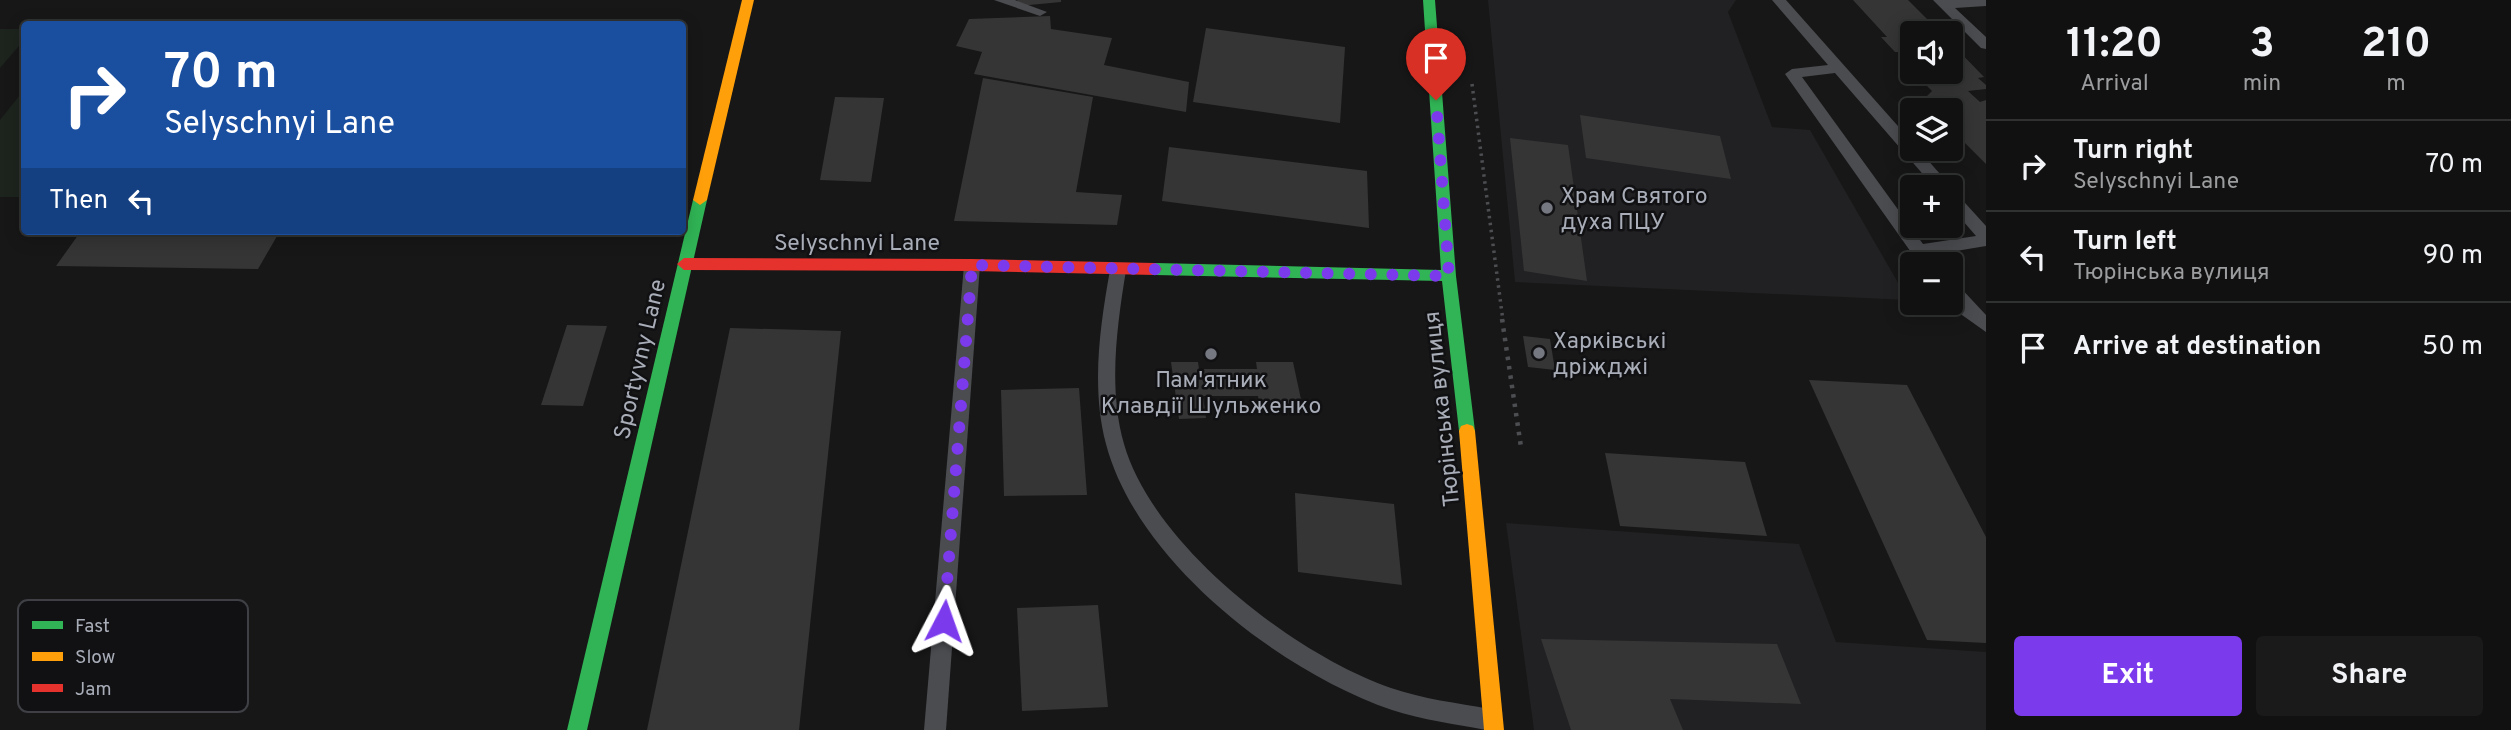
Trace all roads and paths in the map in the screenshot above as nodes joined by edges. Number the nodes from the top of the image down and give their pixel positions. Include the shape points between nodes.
1 (748, 0) edge
2 (1001, 0) edge
3 (1429, 0) edge
4 (1779, 0) edge
5 (1942, 2) edge
6 (1986, 2) edge
7 (1040, 12) dead end
8 (1986, 45) edge
9 (1839, 68) junction
10 (1472, 83) dead end
11 (1933, 175) edge
12 (1963, 211) edge
13 (1986, 238) edge
14 (1919, 251) joint
15 (684, 264) junction
16 (972, 265) junction
17 (1118, 270) junction
18 (1449, 276) junction
19 (1963, 304) edge
20 (1986, 325) edge
21 (1521, 447) dead end
22 (1493, 725) edge
23 (577, 730) edge
24 (935, 730) edge

1 - 15 street, Sportyvny Lane
2 - 7 lane
3 - 18 street, Тюрінська вулиця
4 - 9 lane
5 - 6 lane
5 - 8 lane
9 - 11 lane
9 - 14 lane via 1792,74
10 - 21 path
12 - 13 lane
13 - 14 lane
15 - 16 street, Selyschnyi Lane
15 - 23 street, Sportyvny Lane
16 - 17 street, Selyschnyi Lane
16 - 24 lane
17 - 18 street, Selyschnyi Lane
17 - 22 lane via 1108,322 1110,416 1121,464 1143,505 1180,554 1248,617 1340,676 1391,699
18 - 22 street, Тюрінська вулиця via 1464,388
19 - 20 lane

